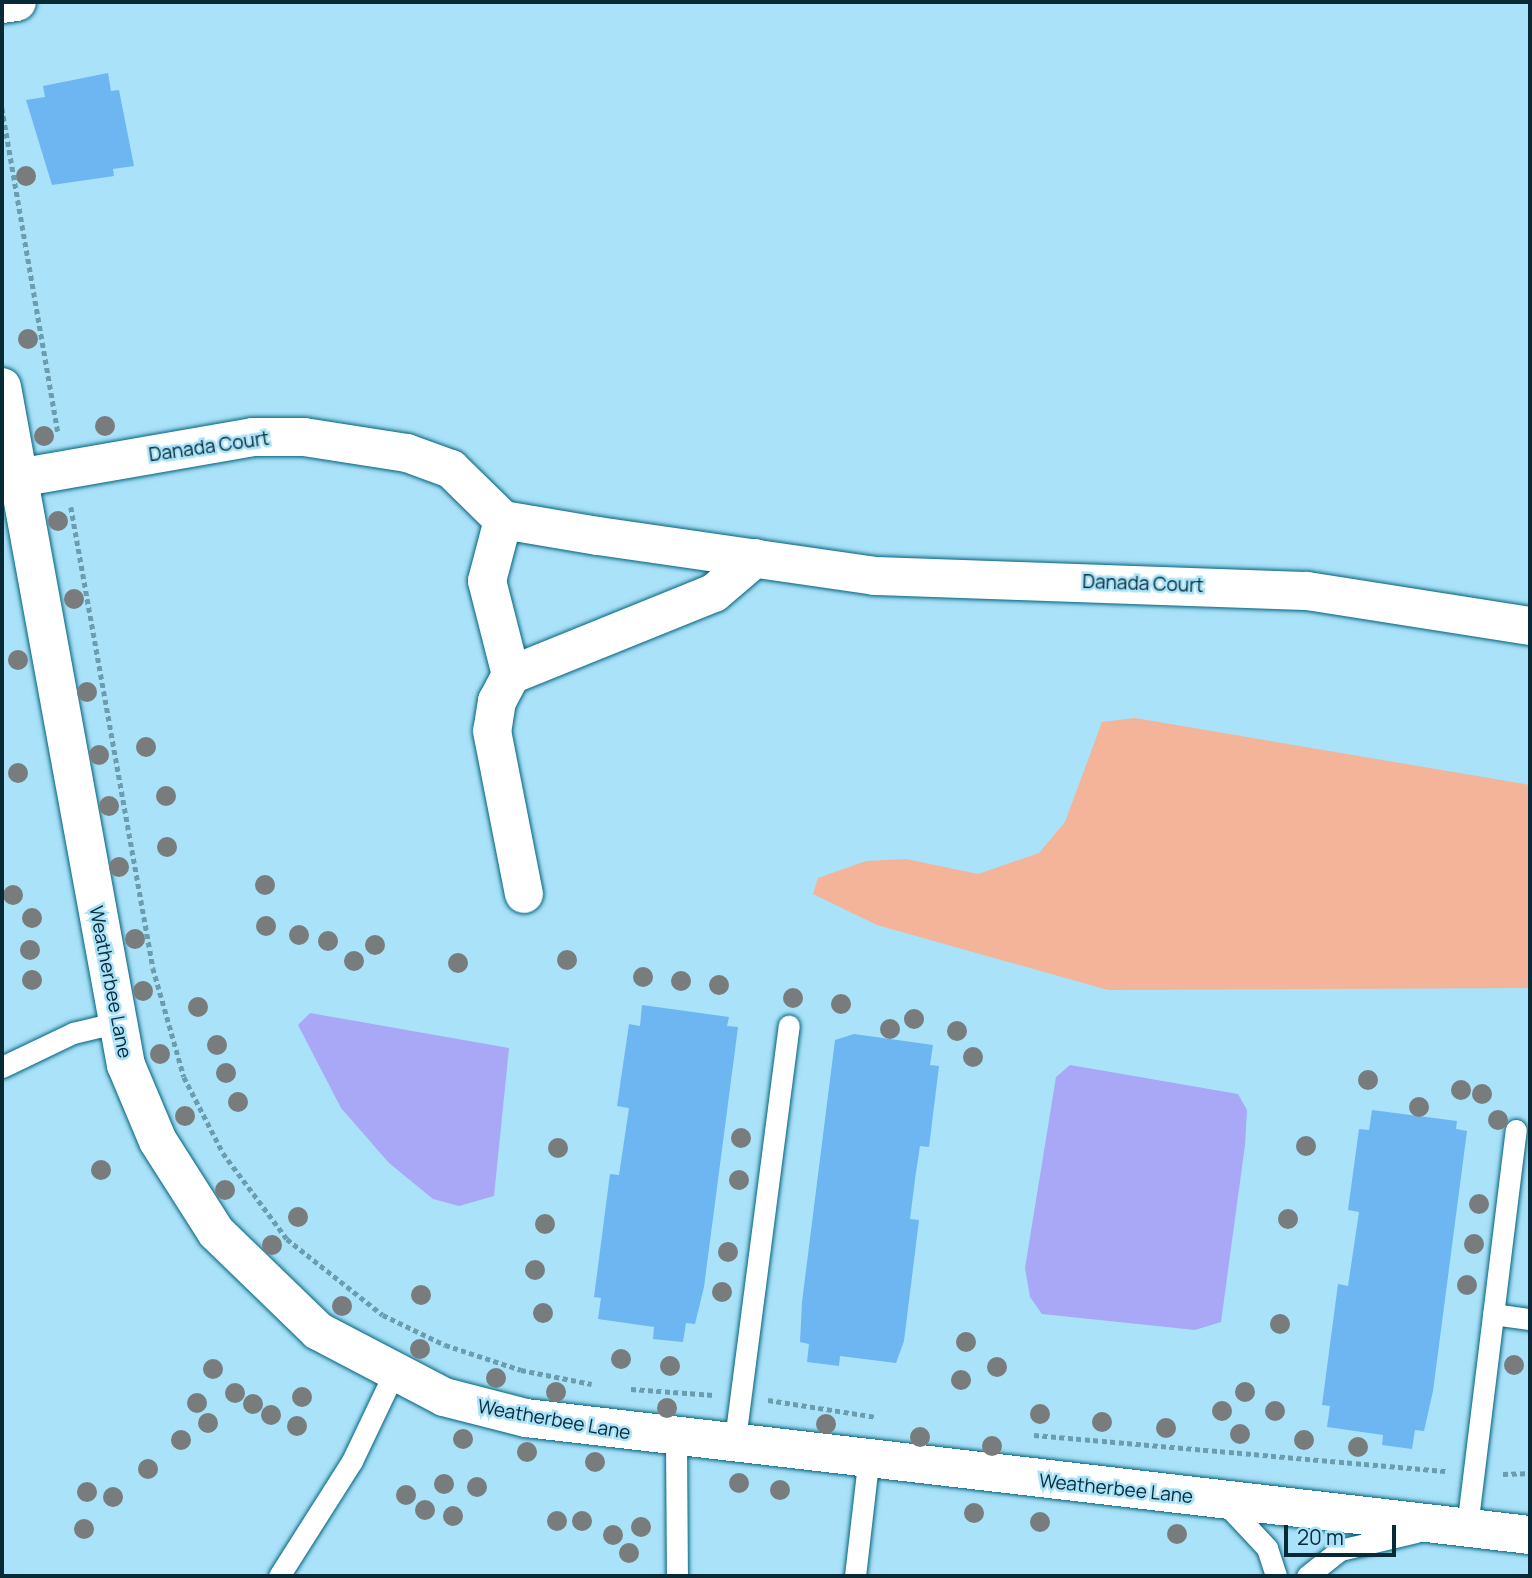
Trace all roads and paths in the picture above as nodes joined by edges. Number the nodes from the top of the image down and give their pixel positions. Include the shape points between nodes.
1 (17, 2) edge
2 (2, 4) edge
3 (2, 108) edge
4 (2, 387) edge
5 (59, 439) dead end
6 (18, 478) junction
7 (70, 499) dead end
8 (503, 520) junction
9 (755, 558) junction
10 (1530, 626) edge
11 (511, 675) junction
12 (524, 894) dead end
13 (115, 1023) junction
14 (789, 1026) dead end
15 (2, 1066) edge
16 (1516, 1130) dead end
17 (1493, 1314) junction
18 (1530, 1319) edge
19 (393, 1375) junction
20 (606, 1387) dead end
21 (619, 1388) dead end
22 (724, 1395) dead end
23 (758, 1398) dead end
24 (880, 1418) dead end
25 (1029, 1435) dead end
26 (676, 1440) junction
27 (734, 1447) junction
28 (868, 1463) junction
29 (1530, 1473) edge
30 (1452, 1474) dead end
31 (1493, 1476) dead end
32 (1223, 1500) junction
33 (1456, 1526) junction
34 (1530, 1535) edge
35 (279, 1576) edge
36 (677, 1576) edge
37 (855, 1576) edge
38 (1276, 1576) edge
39 (1307, 1576) edge

1 - 2 street
3 - 5 path
4 - 6 street, Weatherbee Lane
6 - 8 street, Danada Court via 253,437 304,437 407,453 451,469
6 - 13 street, Weatherbee Lane
7 - 20 path via 153,968 184,1077 223,1153 287,1240 383,1315 521,1370
8 - 9 street, Danada Court
8 - 11 street via 486,581
9 - 10 street, Danada Court via 941,581 1307,591
9 - 11 street via 714,593
11 - 12 street via 497,701 492,731
13 - 15 lane via 73,1033
13 - 19 street, Weatherbee Lane via 158,1141 216,1232 318,1331
14 - 27 lane
16 - 17 lane
17 - 18 lane
17 - 33 lane
19 - 26 street, Weatherbee Lane via 485,1410
19 - 35 lane via 352,1461
21 - 22 path
23 - 24 path
25 - 30 path via 1436,1466
26 - 27 street, Weatherbee Lane
26 - 36 lane
27 - 28 street, Weatherbee Lane
28 - 32 street, Weatherbee Lane
28 - 37 lane
29 - 31 path
32 - 33 street, Weatherbee Lane
32 - 38 lane via 1267,1548
33 - 34 street, Weatherbee Lane
33 - 39 lane via 1339,1550

